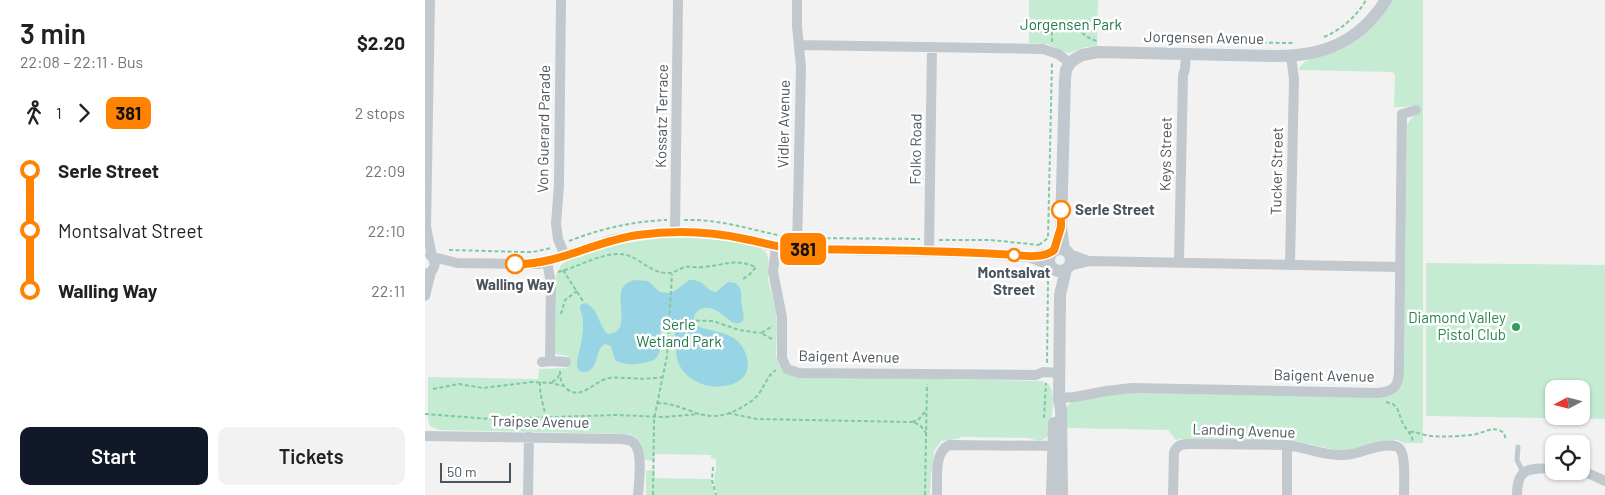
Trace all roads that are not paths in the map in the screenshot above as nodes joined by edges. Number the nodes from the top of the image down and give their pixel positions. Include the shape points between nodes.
1 (430, 0) edge
2 (561, 0) edge
3 (678, 0) edge
4 (797, 0) edge
5 (1386, 0) edge
6 (799, 45) junction
7 (932, 47) junction
8 (1294, 52) junction
9 (1183, 55) junction
10 (1070, 63) junction
11 (1416, 110) dead end
12 (426, 230) edge
13 (675, 232) junction
14 (776, 247) junction
15 (797, 249) junction
16 (929, 251) junction
17 (430, 256) edge
18 (565, 256) junction
19 (1060, 260) junction
20 (547, 262) junction
21 (1179, 262) junction
22 (457, 264) junction
23 (1290, 264) junction
24 (1400, 267) junction
25 (430, 272) edge
26 (425, 296) edge
27 (554, 362) road end
28 (1059, 376) junction
29 (1059, 402) junction
30 (425, 436) edge
31 (529, 437) junction
32 (1287, 445) junction
33 (1057, 446) junction
34 (1518, 447) dead end
35 (1545, 468) edge
36 (1523, 472) junction
37 (1590, 474) edge
38 (1605, 482) edge
39 (528, 495) edge
40 (638, 495) edge
41 (937, 495) edge
42 (1051, 495) edge
43 (1063, 495) edge
44 (1173, 495) edge
45 (1287, 495) edge
46 (1404, 495) edge
47 (1517, 495) edge

1 - 12 street
2 - 18 street, Von Guerard Parade via 556,224
3 - 13 street, Kossatz Terrace
4 - 6 street, Vidler Avenue
5 - 8 street, Jorgensen Avenue via 1374,17 1353,36 1325,50
6 - 7 street
6 - 15 street, Vidler Avenue
7 - 10 street via 1036,48 1052,51
7 - 16 street, Folko Road
8 - 9 street, Jorgensen Avenue
8 - 23 street, Tucker Street
9 - 10 street, Jorgensen Avenue via 1090,53
9 - 21 street, Keys Street
10 - 19 street via 1066,70 1064,93
11 - 24 street, Baigent Avenue via 1399,113
12 - 17 street
13 - 14 street via 730,236
13 - 18 street via 614,239
14 - 15 street
14 - 28 street, Baigent Avenue via 773,272 782,317 782,358 784,366 790,370 799,373
15 - 16 street
16 - 19 street
17 - 22 street
17 - 25 street via 435,263
18 - 20 street
19 - 21 street
19 - 28 street
20 - 22 street
20 - 27 street via 551,283
21 - 23 street
22 - 25 street
23 - 24 street
24 - 29 street, Baigent Avenue via 1399,378 1391,390 1376,393 1132,388 1082,395
25 - 26 street
28 - 29 street
29 - 33 street
30 - 31 street, Traipse Avenue
31 - 39 street
31 - 40 street, Traipse Avenue via 626,439 635,443 639,461
32 - 44 street, Landing Avenue via 1181,444 1174,452
32 - 45 street
32 - 46 street, Landing Avenue via 1335,456 1397,447 1403,456
33 - 41 street via 945,447 939,458
33 - 42 street
33 - 43 street
34 - 36 lane via 1517,460
35 - 36 street
36 - 47 street
37 - 38 street

